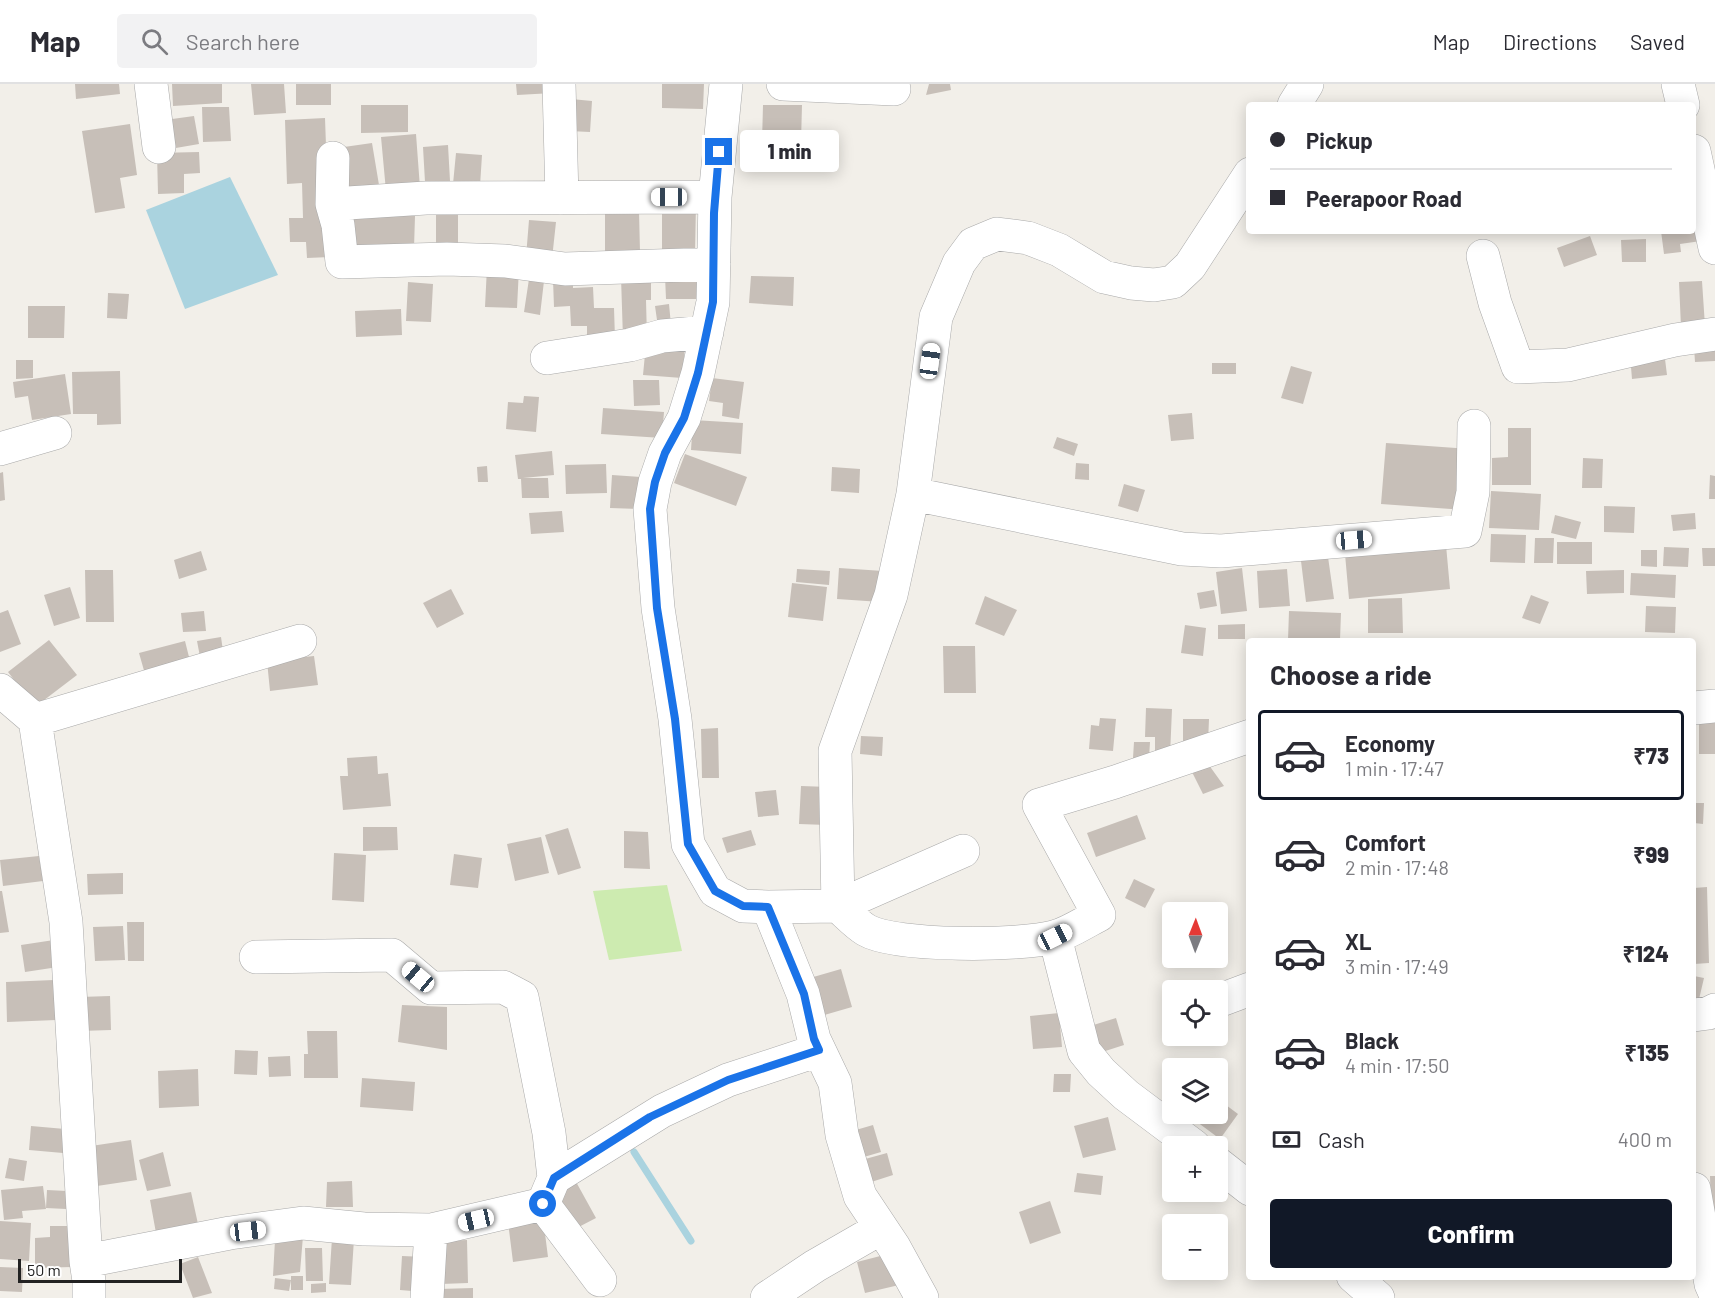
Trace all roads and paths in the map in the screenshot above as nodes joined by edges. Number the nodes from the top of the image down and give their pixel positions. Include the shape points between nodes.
1 (151, 84) edge
2 (559, 84) edge
3 (726, 84) edge
4 (783, 84) edge
5 (1307, 84) edge
6 (1678, 84) edge
7 (894, 89) dead end
8 (1296, 102) edge
9 (1682, 102) edge
10 (159, 147) dead end
11 (333, 158) dead end
12 (1696, 160) edge
13 (1246, 180) edge
14 (714, 197) junction
15 (562, 198) junction
16 (332, 204) junction
17 (1715, 248) edge
18 (1483, 256) dead end
19 (714, 264) junction
20 (707, 332) junction
21 (1715, 334) edge
22 (548, 358) dead end
23 (1474, 426) dead end
24 (55, 433) dead end
25 (0, 449) edge
26 (913, 494) junction
27 (300, 641) dead end
28 (0, 690) edge
29 (1715, 706) edge
30 (1696, 708) edge
31 (35, 720) junction
32 (1246, 737) edge
33 (963, 851) dead end
34 (838, 906) junction
35 (768, 907) junction
36 (1055, 937) junction
37 (256, 957) dead end
38 (1246, 990) edge
39 (1228, 997) edge
40 (1715, 1010) edge
41 (1696, 1015) edge
42 (819, 1050) junction
43 (1181, 1136) edge
44 (1228, 1172) edge
45 (1246, 1186) edge
46 (549, 1191) junction
47 (1696, 1195) edge
48 (881, 1228) junction
49 (431, 1230) junction
50 (1708, 1232) edge
51 (86, 1261) junction
52 (600, 1280) dead end
53 (1358, 1280) edge
54 (1715, 1293) edge
55 (89, 1298) edge
56 (428, 1298) edge
57 (767, 1298) edge
58 (922, 1298) edge
59 (1378, 1298) edge

1 - 10 street
2 - 15 street
3 - 14 street
4 - 7 street
5 - 8 street
6 - 9 street
11 - 16 street
12 - 17 street
13 - 26 street via 1190,266 1173,282 1155,285 1104,277 1059,250 1028,238 997,234 973,244 959,263 936,316
14 - 15 street
14 - 19 street
15 - 16 street via 426,198
16 - 19 street via 342,261 505,261 565,269
18 - 21 street via 1518,367 1568,365
19 - 20 street
20 - 22 street via 662,336
20 - 35 street via 684,418 665,453 650,509 657,608 675,719 688,844 715,891 743,906
23 - 26 street via 1473,492 1465,531 1221,551 1182,549
24 - 25 street
26 - 34 street via 891,595 835,751
27 - 31 street
28 - 31 street
29 - 30 street
31 - 51 street via 66,922
32 - 36 street via 1039,805 1100,915
33 - 34 street
34 - 35 street
34 - 36 street via 867,931 901,940 1026,942
35 - 42 street via 804,994
36 - 43 street via 1084,1051 1126,1095
37 - 46 street via 392,956 431,988 503,987 522,997 549,1133
38 - 39 street
40 - 41 street
42 - 46 street via 728,1080 662,1111
42 - 48 street via 835,1083 842,1134 860,1196
44 - 45 street
46 - 49 street
46 - 52 street
47 - 50 street
48 - 57 street
48 - 58 street
49 - 51 street via 303,1223
49 - 56 street
50 - 54 street
51 - 55 street
53 - 59 street

